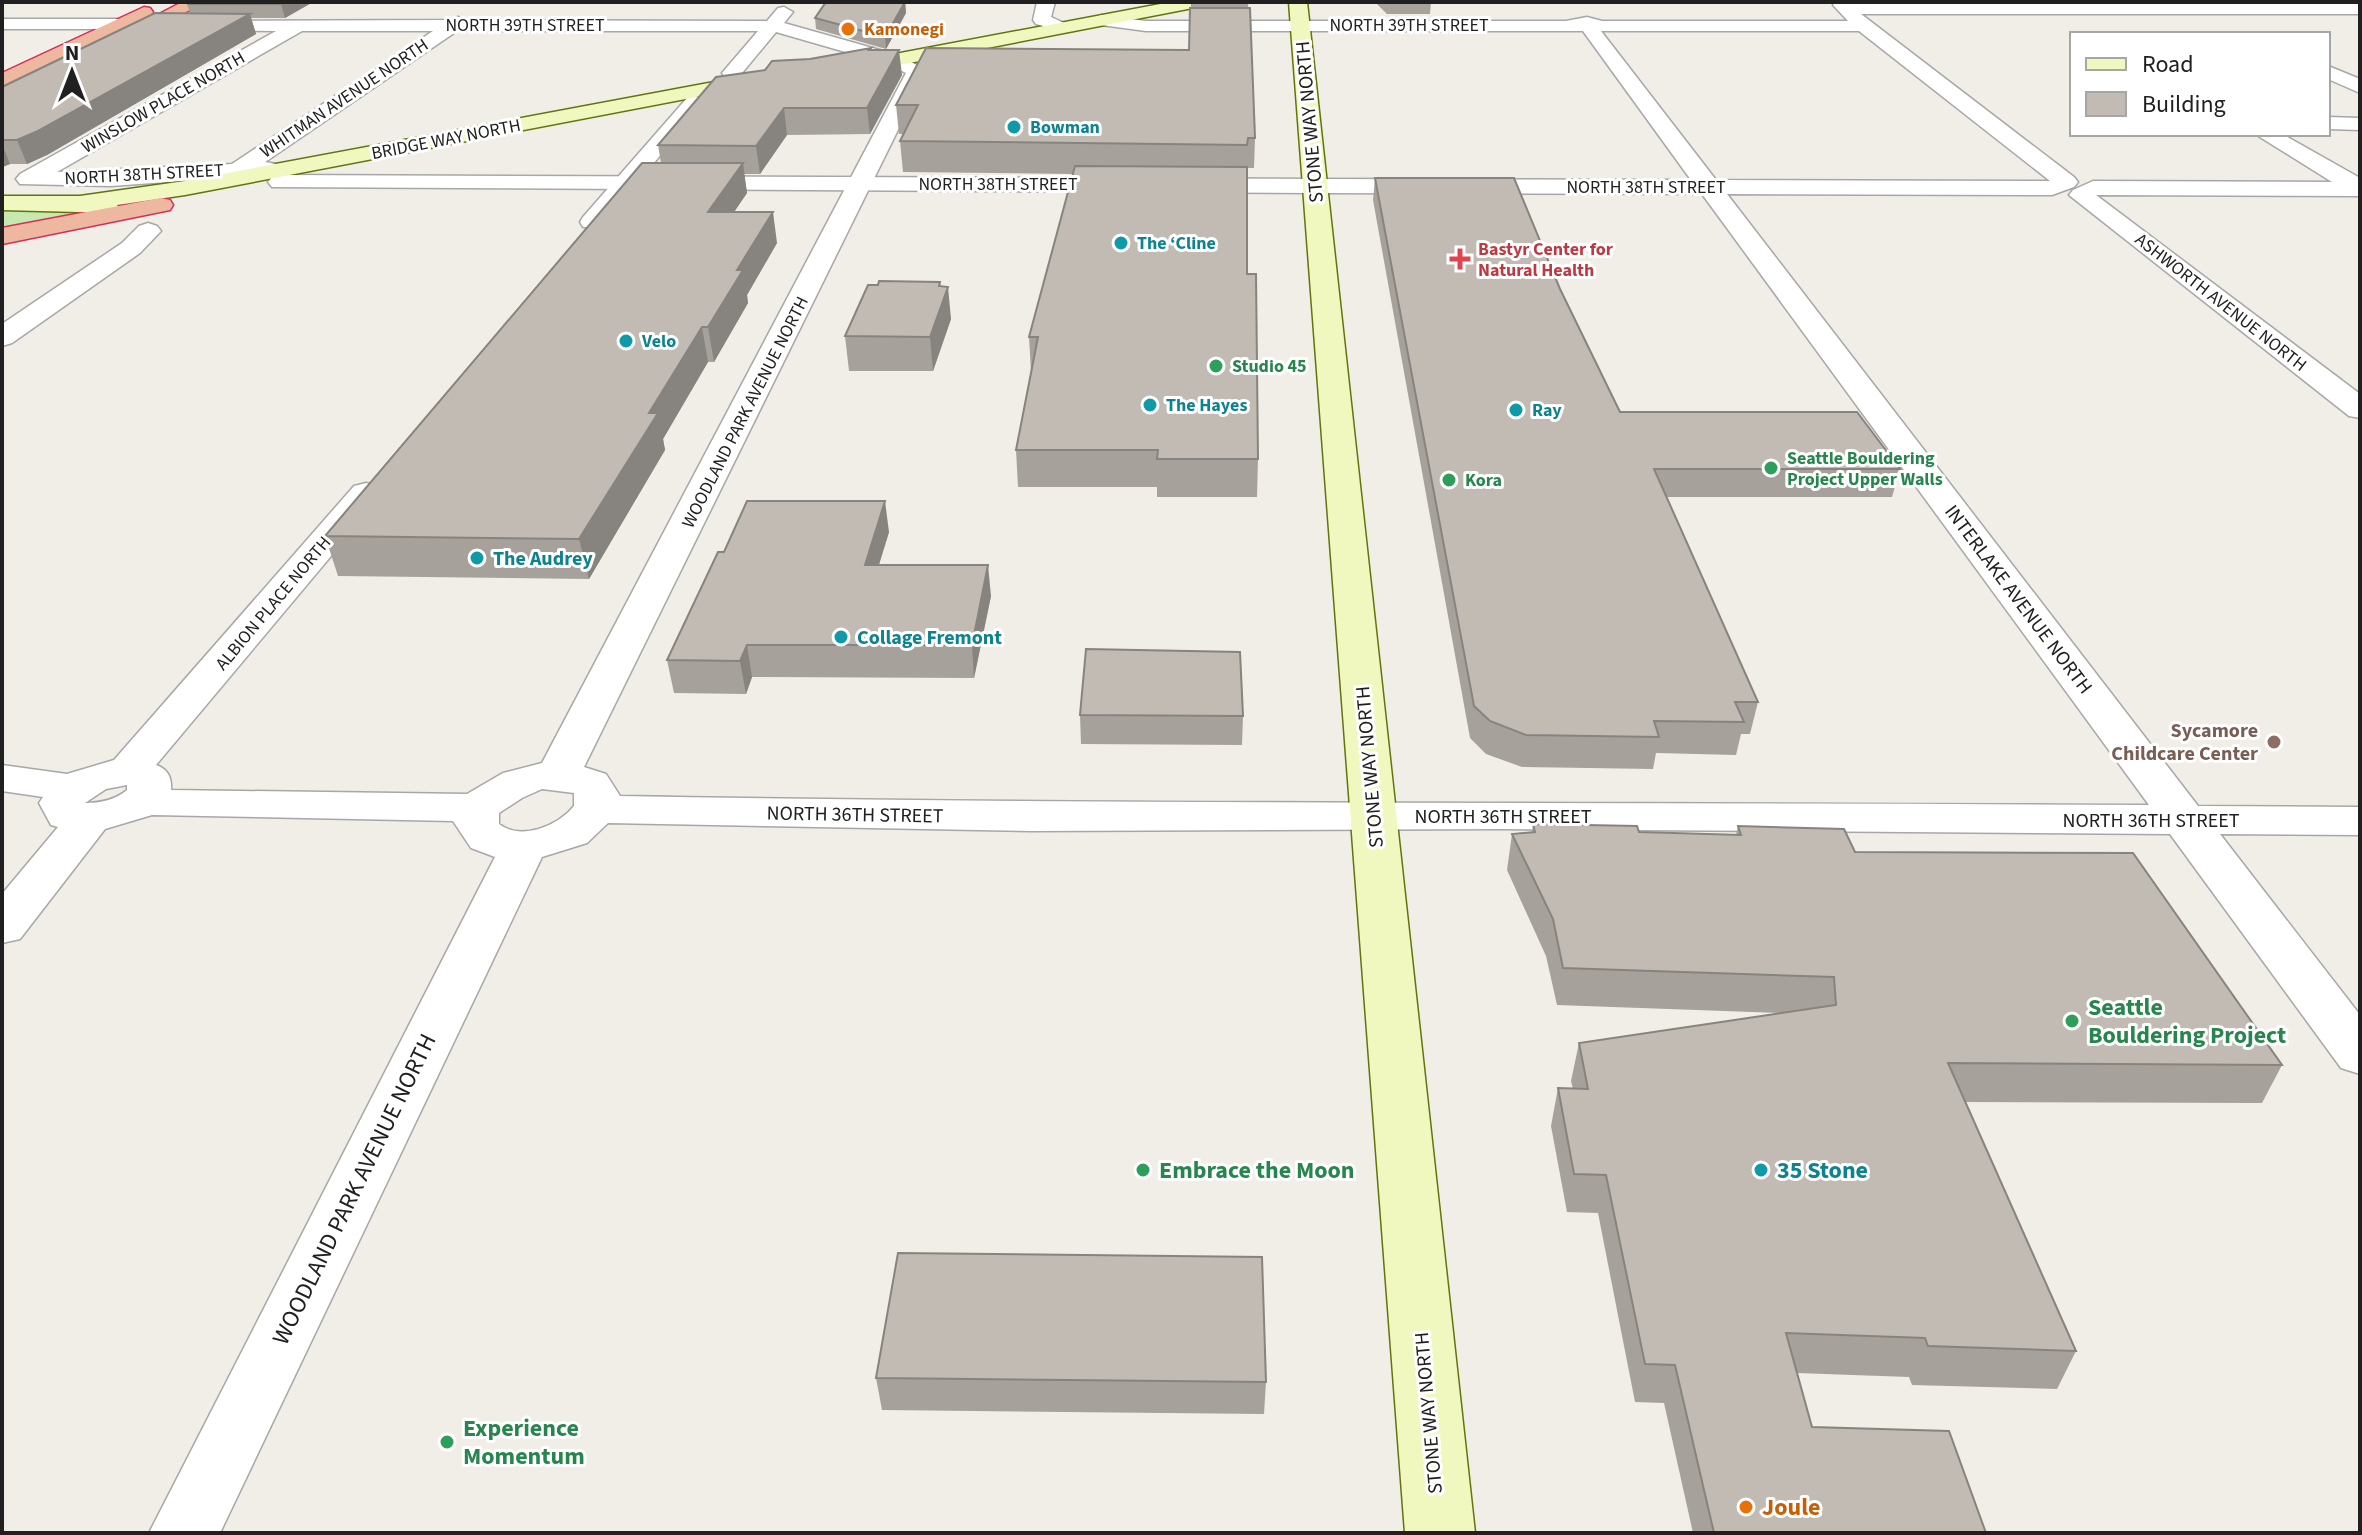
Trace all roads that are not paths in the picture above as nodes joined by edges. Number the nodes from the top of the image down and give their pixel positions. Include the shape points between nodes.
1 (164, 2) edge
2 (196, 2) edge
3 (487, 2) edge
4 (792, 2) edge
5 (1046, 2) edge
6 (1198, 2) edge
7 (2194, 5) edge
8 (1842, 6) edge
9 (2050, 9) junction
10 (2360, 9) edge
11 (1299, 13) edge
12 (1101, 20) junction
13 (1586, 21) edge
14 (2, 24) edge
15 (120, 24) junction
16 (152, 25) junction
17 (298, 25) junction
18 (452, 25) junction
19 (774, 26) junction
20 (1863, 26) junction
21 (1064, 27) junction
22 (2082, 27) dead end
23 (2238, 27) dead end
24 (894, 60) junction
25 (826, 73) edge
26 (2330, 73) edge
27 (2, 81) edge
28 (745, 83) junction
29 (2360, 87) edge
30 (2, 98) edge
31 (694, 102) junction
32 (2330, 123) edge
33 (2360, 124) edge
34 (2269, 136) edge
35 (241, 168) junction
36 (283, 175) junction
37 (2, 179) edge
38 (28, 179) junction
39 (624, 183) junction
40 (862, 184) junction
41 (1315, 186) junction
42 (1709, 187) junction
43 (2073, 188) junction
44 (2360, 188) edge
45 (2, 203) edge
46 (80, 203) junction
47 (161, 205) junction
48 (148, 231) dead end
49 (2, 236) edge
50 (575, 243) edge
51 (2, 337) edge
52 (2360, 409) edge
53 (389, 465) edge
54 (558, 775) junction
55 (2, 778) edge
56 (135, 786) junction
57 (81, 804) junction
58 (480, 808) junction
59 (598, 809) junction
60 (1374, 817) junction
61 (2186, 820) junction
62 (2360, 821) edge
63 (524, 846) junction
64 (2, 927) edge
65 (2360, 1054) edge
66 (184, 1533) edge
67 (1440, 1533) edge

1 - 15 highway
2 - 16 highway
3 - 18 street, WHITMAN AVENUE NORTH
4 - 19 street
5 - 21 street via 1042,20
6 - 12 main road
7 - 9 street
7 - 10 street
7 - 23 street
8 - 9 street
8 - 20 street, ASHWORTH AVENUE NORTH
9 - 22 street
11 - 12 street, NORTH 39TH STREET via 1146,26
11 - 13 street, NORTH 39TH STREET
11 - 41 main road, STONE WAY NORTH
12 - 21 main road
13 - 20 street, NORTH 39TH STREET
13 - 42 street, INTERLAKE AVENUE NORTH
14 - 15 street
15 - 27 highway
16 - 17 street, NORTH 39TH STREET
16 - 30 highway
17 - 18 street, NORTH 39TH STREET
17 - 38 street, WINSLOW PLACE NORTH
18 - 19 street, NORTH 39TH STREET
18 - 35 street, WHITMAN AVENUE NORTH
19 - 24 street, NORTH 39TH STREET
19 - 28 street via 732,73
20 - 43 street, ASHWORTH AVENUE NORTH
21 - 24 main road
24 - 25 main road
24 - 40 street, WOODLAND PARK AVENUE NORTH via 917,74
26 - 29 street
28 - 31 main road, BRIDGE WAY NORTH via 782,81
28 - 36 main road, BRIDGE WAY NORTH
31 - 36 main road, BRIDGE WAY NORTH
31 - 39 street
32 - 33 street
34 - 44 street
35 - 36 street, NORTH 38TH STREET
35 - 38 street, NORTH 38TH STREET via 111,179
36 - 39 street, NORTH 38TH STREET
36 - 46 main road, BRIDGE WAY NORTH
36 - 47 main road, BRIDGE WAY NORTH
37 - 38 street, NORTH 38TH STREET
39 - 40 street, NORTH 38TH STREET
39 - 50 street
40 - 41 street, NORTH 38TH STREET
40 - 54 street, WOODLAND PARK AVENUE NORTH
41 - 42 street, NORTH 38TH STREET
41 - 60 main road, STONE WAY NORTH
42 - 43 street, NORTH 38TH STREET
42 - 61 street, INTERLAKE AVENUE NORTH
43 - 44 street, NORTH 38TH STREET
43 - 52 street, ASHWORTH AVENUE NORTH
45 - 46 main road, NORTH 38TH STREET
46 - 47 main road, NORTH 38TH STREET via 98,208
47 - 49 highway
48 - 51 street
53 - 56 street, ALBION PLACE NORTH
54 - 58 street via 504,787
54 - 59 street via 593,786
55 - 57 street
56 - 57 street via 99,776
56 - 58 street via 172,804
57 - 64 street
58 - 63 street via 478,830 486,838
59 - 60 street, NORTH 36TH STREET via 970,817
59 - 63 street via 575,832
60 - 61 street, NORTH 36TH STREET
60 - 67 main road, STONE WAY NORTH
61 - 62 street, NORTH 36TH STREET
61 - 65 street, INTERLAKE AVENUE NORTH
63 - 66 street, WOODLAND PARK AVENUE NORTH

